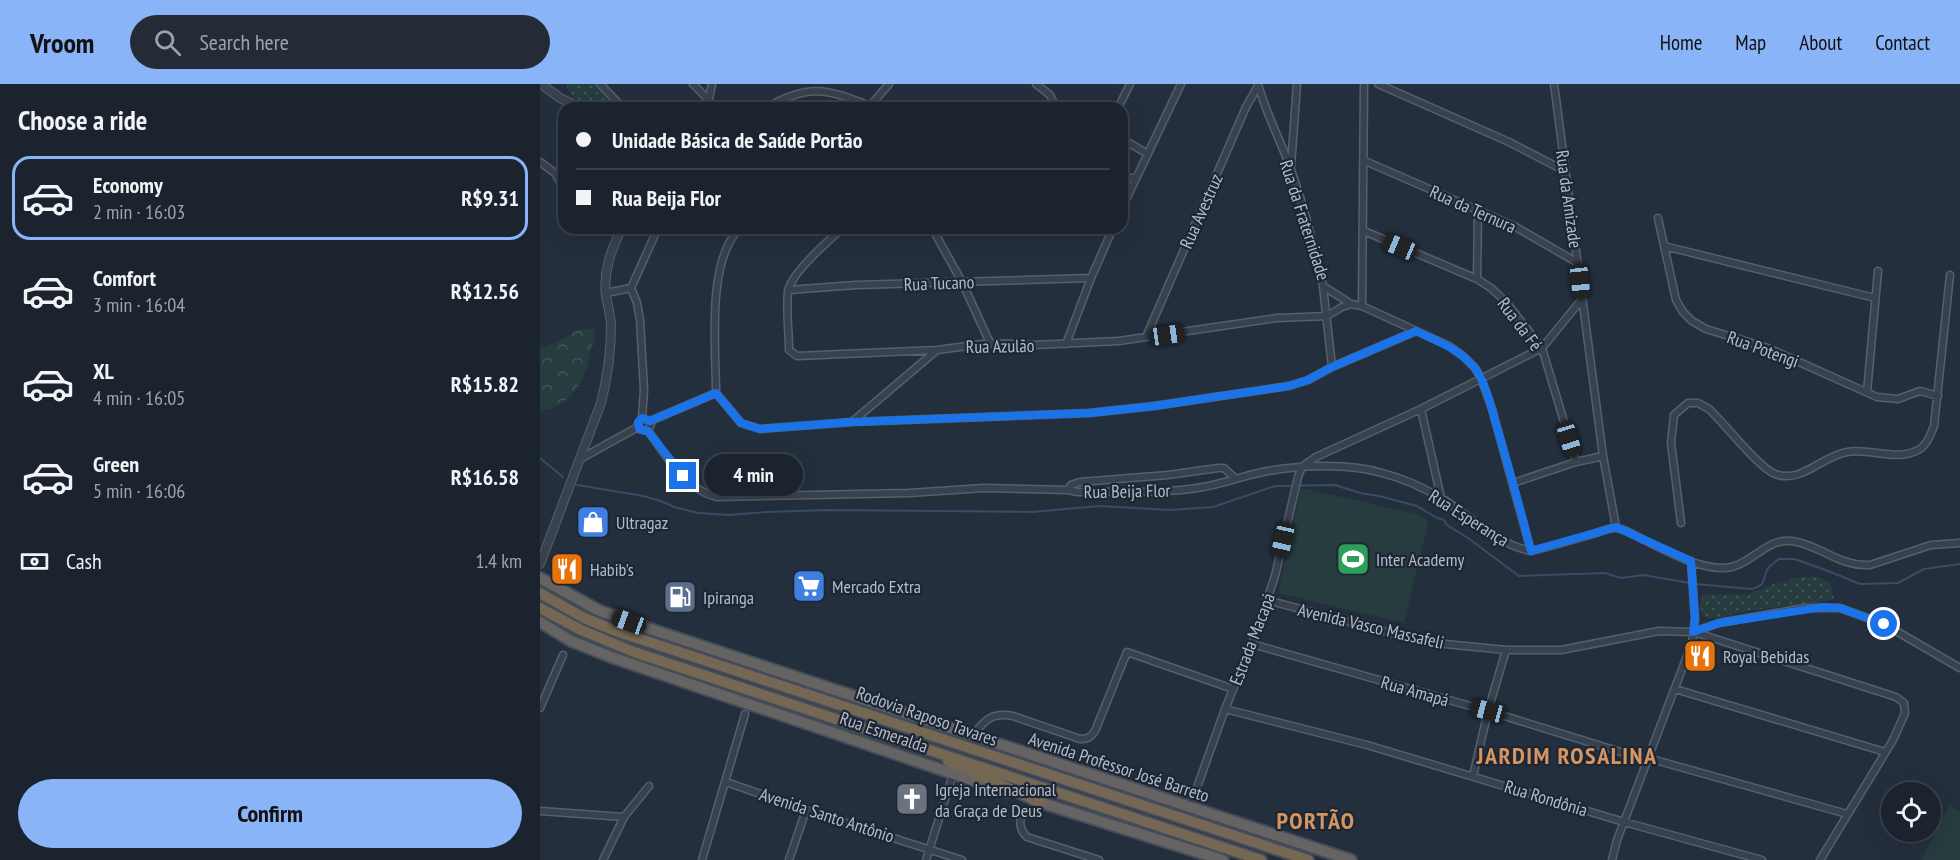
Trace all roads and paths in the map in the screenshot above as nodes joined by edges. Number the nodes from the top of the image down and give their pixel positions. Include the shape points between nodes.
1 (541, 84) edge
2 (600, 84) edge
3 (693, 84) edge
4 (712, 84) edge
5 (889, 84) edge
6 (1036, 84) edge
7 (1130, 84) edge
8 (1181, 84) edge
9 (1297, 84) edge
10 (1364, 84) edge
11 (1378, 84) edge
12 (1554, 84) edge
13 (1258, 85) edge
14 (708, 100) joint
15 (568, 102) edge
16 (617, 102) edge
17 (772, 102) edge
18 (858, 102) edge
19 (874, 102) edge
20 (1053, 102) edge
21 (1121, 102) edge
22 (1264, 106) junction
23 (1246, 107) junction
24 (1128, 142) edge
25 (1148, 154) junction
26 (1365, 161) junction
27 (540, 162) edge
28 (1291, 169) junction
29 (1565, 171) junction
30 (558, 178) edge
31 (1128, 178) edge
32 (1136, 178) junction
33 (1128, 195) edge
34 (1478, 211) junction
35 (1658, 218) dead end
36 (1364, 231) junction
37 (619, 234) edge
38 (655, 234) edge
39 (736, 234) edge
40 (836, 234) edge
41 (935, 234) edge
42 (1110, 234) edge
43 (1664, 246) junction
44 (1578, 263) junction
45 (1878, 271) dead end
46 (1950, 275) dead end
47 (1091, 278) junction
48 (1477, 279) junction
49 (962, 282) junction
50 (1323, 286) junction
51 (631, 288) junction
52 (788, 290) junction
53 (606, 293) junction
54 (1875, 298) junction
55 (1582, 299) junction
56 (1351, 304) junction
57 (1362, 306) junction
58 (1327, 316) junction
59 (1416, 331) junction
60 (1146, 338) junction
61 (990, 343) junction
62 (1066, 344) junction
63 (1542, 348) junction
64 (937, 350) junction
65 (1332, 367) junction
66 (1481, 378) junction
67 (1867, 392) junction
68 (716, 393) junction
69 (1938, 396) junction
70 (1421, 409) junction
71 (642, 418) junction
72 (650, 421) junction
73 (852, 422) junction
74 (638, 427) junction
75 (648, 431) junction
76 (1604, 456) junction
77 (580, 459) junction
78 (1576, 462) junction
79 (1302, 467) junction
80 (1236, 479) junction
81 (1513, 483) junction
82 (1068, 490) junction
83 (1442, 498) junction
84 (1681, 523) dead end
85 (1616, 527) junction
86 (1960, 543) edge
87 (1531, 551) junction
88 (1691, 561) junction
89 (540, 564) edge
90 (540, 578) edge
91 (540, 593) edge
92 (1267, 600) junction
93 (540, 608) edge
94 (540, 622) edge
95 (1693, 632) junction
96 (1252, 644) junction
97 (1506, 650) junction
98 (563, 655) dead end
99 (1960, 668) edge
100 (1233, 689) junction
101 (1675, 689) junction
102 (540, 708) edge
103 (1225, 708) junction
104 (1488, 711) junction
105 (745, 714) dead end
106 (972, 736) junction
107 (918, 746) junction
108 (1885, 752) junction
109 (1648, 759) junction
110 (953, 774) junction
111 (1473, 776) junction
112 (726, 782) junction
113 (649, 786) dead end
114 (1042, 803) junction
115 (1190, 808) junction
116 (806, 810) junction
117 (540, 811) edge
118 (1021, 813) dead end
119 (1847, 814) junction
120 (624, 817) junction
121 (1624, 822) junction
122 (930, 849) junction
123 (603, 860) edge
124 (702, 860) edge
125 (789, 860) edge
126 (926, 860) edge
127 (962, 860) edge
128 (1099, 860) edge
129 (1223, 860) edge
130 (1260, 860) edge
131 (1308, 860) edge
132 (1351, 860) edge
133 (1612, 860) edge
134 (1762, 860) edge
135 (1820, 860) edge

1 - 15 street
2 - 16 street
3 - 14 street
4 - 14 street
5 - 19 street
6 - 20 street
7 - 21 street
8 - 25 street
9 - 28 street
10 - 26 street
11 - 29 street
12 - 29 street, Rua da Amizade
13 - 22 street, Rua da Fraternidade
13 - 23 street, Rua Avestruz
17 - 18 street via 813,84
22 - 23 street via 1260,103
22 - 28 street, Rua da Fraternidade
23 - 60 street, Rua Avestruz
24 - 25 street
25 - 32 street
26 - 34 street, Rua da Ternura
26 - 36 street
27 - 30 street
28 - 50 street, Rua da Fraternidade
29 - 44 street, Rua da Amizade
31 - 32 street
32 - 33 street
34 - 44 street, Rua da Ternura via 1514,226
34 - 48 street
35 - 43 street, Rua Potengi
36 - 48 street, Rua da Fé
36 - 57 street
37 - 53 street via 609,255
38 - 51 street
39 - 68 street via 720,267 716,292
40 - 52 street via 808,262
41 - 49 street
42 - 47 street
43 - 54 street
43 - 67 street, Rua Potengi via 1676,300 1692,321 1768,348
44 - 55 street, Rua da Amizade
45 - 54 street
46 - 69 street
47 - 49 street, Rua Tucano
47 - 62 street
48 - 63 street, Rua da Fé via 1506,302
49 - 52 street, Rua Tucano
49 - 61 street
50 - 56 street, Rua da Fraternidade
50 - 58 street
51 - 53 street
51 - 71 street via 640,320
52 - 64 street, Rua Azulão via 789,350 797,356
53 - 77 street via 611,320 608,378
54 - 67 street
55 - 63 street, Rua Beija Flor
55 - 76 street, Rua da Amizade
56 - 57 street, Rua da Fraternidade
56 - 58 street, Rua Azulão
57 - 59 street, Rua da Fraternidade
58 - 60 street, Rua Azulão via 1277,318
58 - 65 street
59 - 65 street
59 - 66 street, Rua da Fraternidade via 1463,356
60 - 62 street, Rua Azulão
61 - 62 street, Rua Azulão
61 - 64 street, Rua Azulão
63 - 66 street, Rua Beija Flor
63 - 78 street, Rua da Fé
64 - 73 street
65 - 73 street via 1289,386 1154,406 1058,415
66 - 70 street, Rua Beija Flor
66 - 81 street
67 - 69 street, Rua Potengi via 1889,399 1920,391
68 - 72 street
68 - 73 street via 741,423 760,429
69 - 84 street via 1930,437 1917,451 1904,455 1846,452 1798,475 1783,476 1761,464 1709,409 1688,403 1674,415 1671,443
70 - 79 street, Rua Beija Flor
70 - 83 street
71 - 72 street
71 - 74 street
72 - 75 street
74 - 75 street
74 - 77 street
75 - 82 street, Rua Beija Flor via 683,476 700,491 717,497 984,488
76 - 78 street
76 - 85 street, Rua da Amizade
77 - 89 street
78 - 81 street
79 - 80 street, Rua Beija Flor
79 - 83 street, Rua Esperança via 1367,469
79 - 92 street, Estrada Macapá
80 - 82 street, Rua Beija Flor via 1174,491
80 - 82 street via 1224,468 1212,468 1080,482
81 - 87 street
83 - 87 street, Rua Esperança via 1485,531
85 - 87 street
85 - 88 street
86 - 88 street via 1931,545 1870,565 1851,565 1789,540 1772,545 1735,567 1710,567
88 - 95 street
90 - 106 highway, Avenida Professor José Barreto via 617,617
91 - 131 highway, Rodovia Raposo Tavares via 584,618 616,630
92 - 96 street, Estrada Macapá
92 - 97 street, Avenida Vasco Massafeli via 1425,642
93 - 107 highway, Rodovia Raposo Tavares via 634,652
94 - 110 highway, Rua Esmeralda via 571,641 611,657
95 - 97 street, Avenida Vasco Massafeli via 1659,631 1562,650
95 - 99 street, Avenida Vasco Massafeli via 1719,623 1805,609 1840,608 1884,624
95 - 101 street
95 - 108 street via 1896,697 1904,703 1905,713
96 - 100 street, Estrada Macapá
96 - 104 street, Rua Amapá
97 - 104 street
98 - 102 street
100 - 103 street, Estrada Macapá
100 - 106 street via 1127,652 1095,731 1086,739 1013,716 995,715
101 - 108 street
101 - 109 street
103 - 111 street, Rua Rondônia
103 - 115 street, Estrada Macapá
104 - 109 street, Rua Amapá
104 - 111 street
105 - 112 street
106 - 115 highway, Avenida Professor José Barreto
107 - 114 highway
107 - 130 highway, Rodovia Raposo Tavares
108 - 119 street
109 - 119 street, Rua Amapá
109 - 121 street
110 - 114 highway, Rua Esmeralda
110 - 122 street
111 - 121 street, Rua Rondônia
112 - 116 street, Avenida Santo Antônio
112 - 124 street
113 - 120 street
114 - 129 highway, Rua Esmeralda
115 - 132 highway, Avenida Professor José Barreto
116 - 122 street, Avenida Santo Antônio
116 - 125 street
117 - 120 street
118 - 128 street via 1020,826 1027,837
119 - 135 street
120 - 123 street
121 - 133 street
121 - 134 street, Rua Rondônia
122 - 126 street
122 - 127 street, Avenida Santo Antônio

